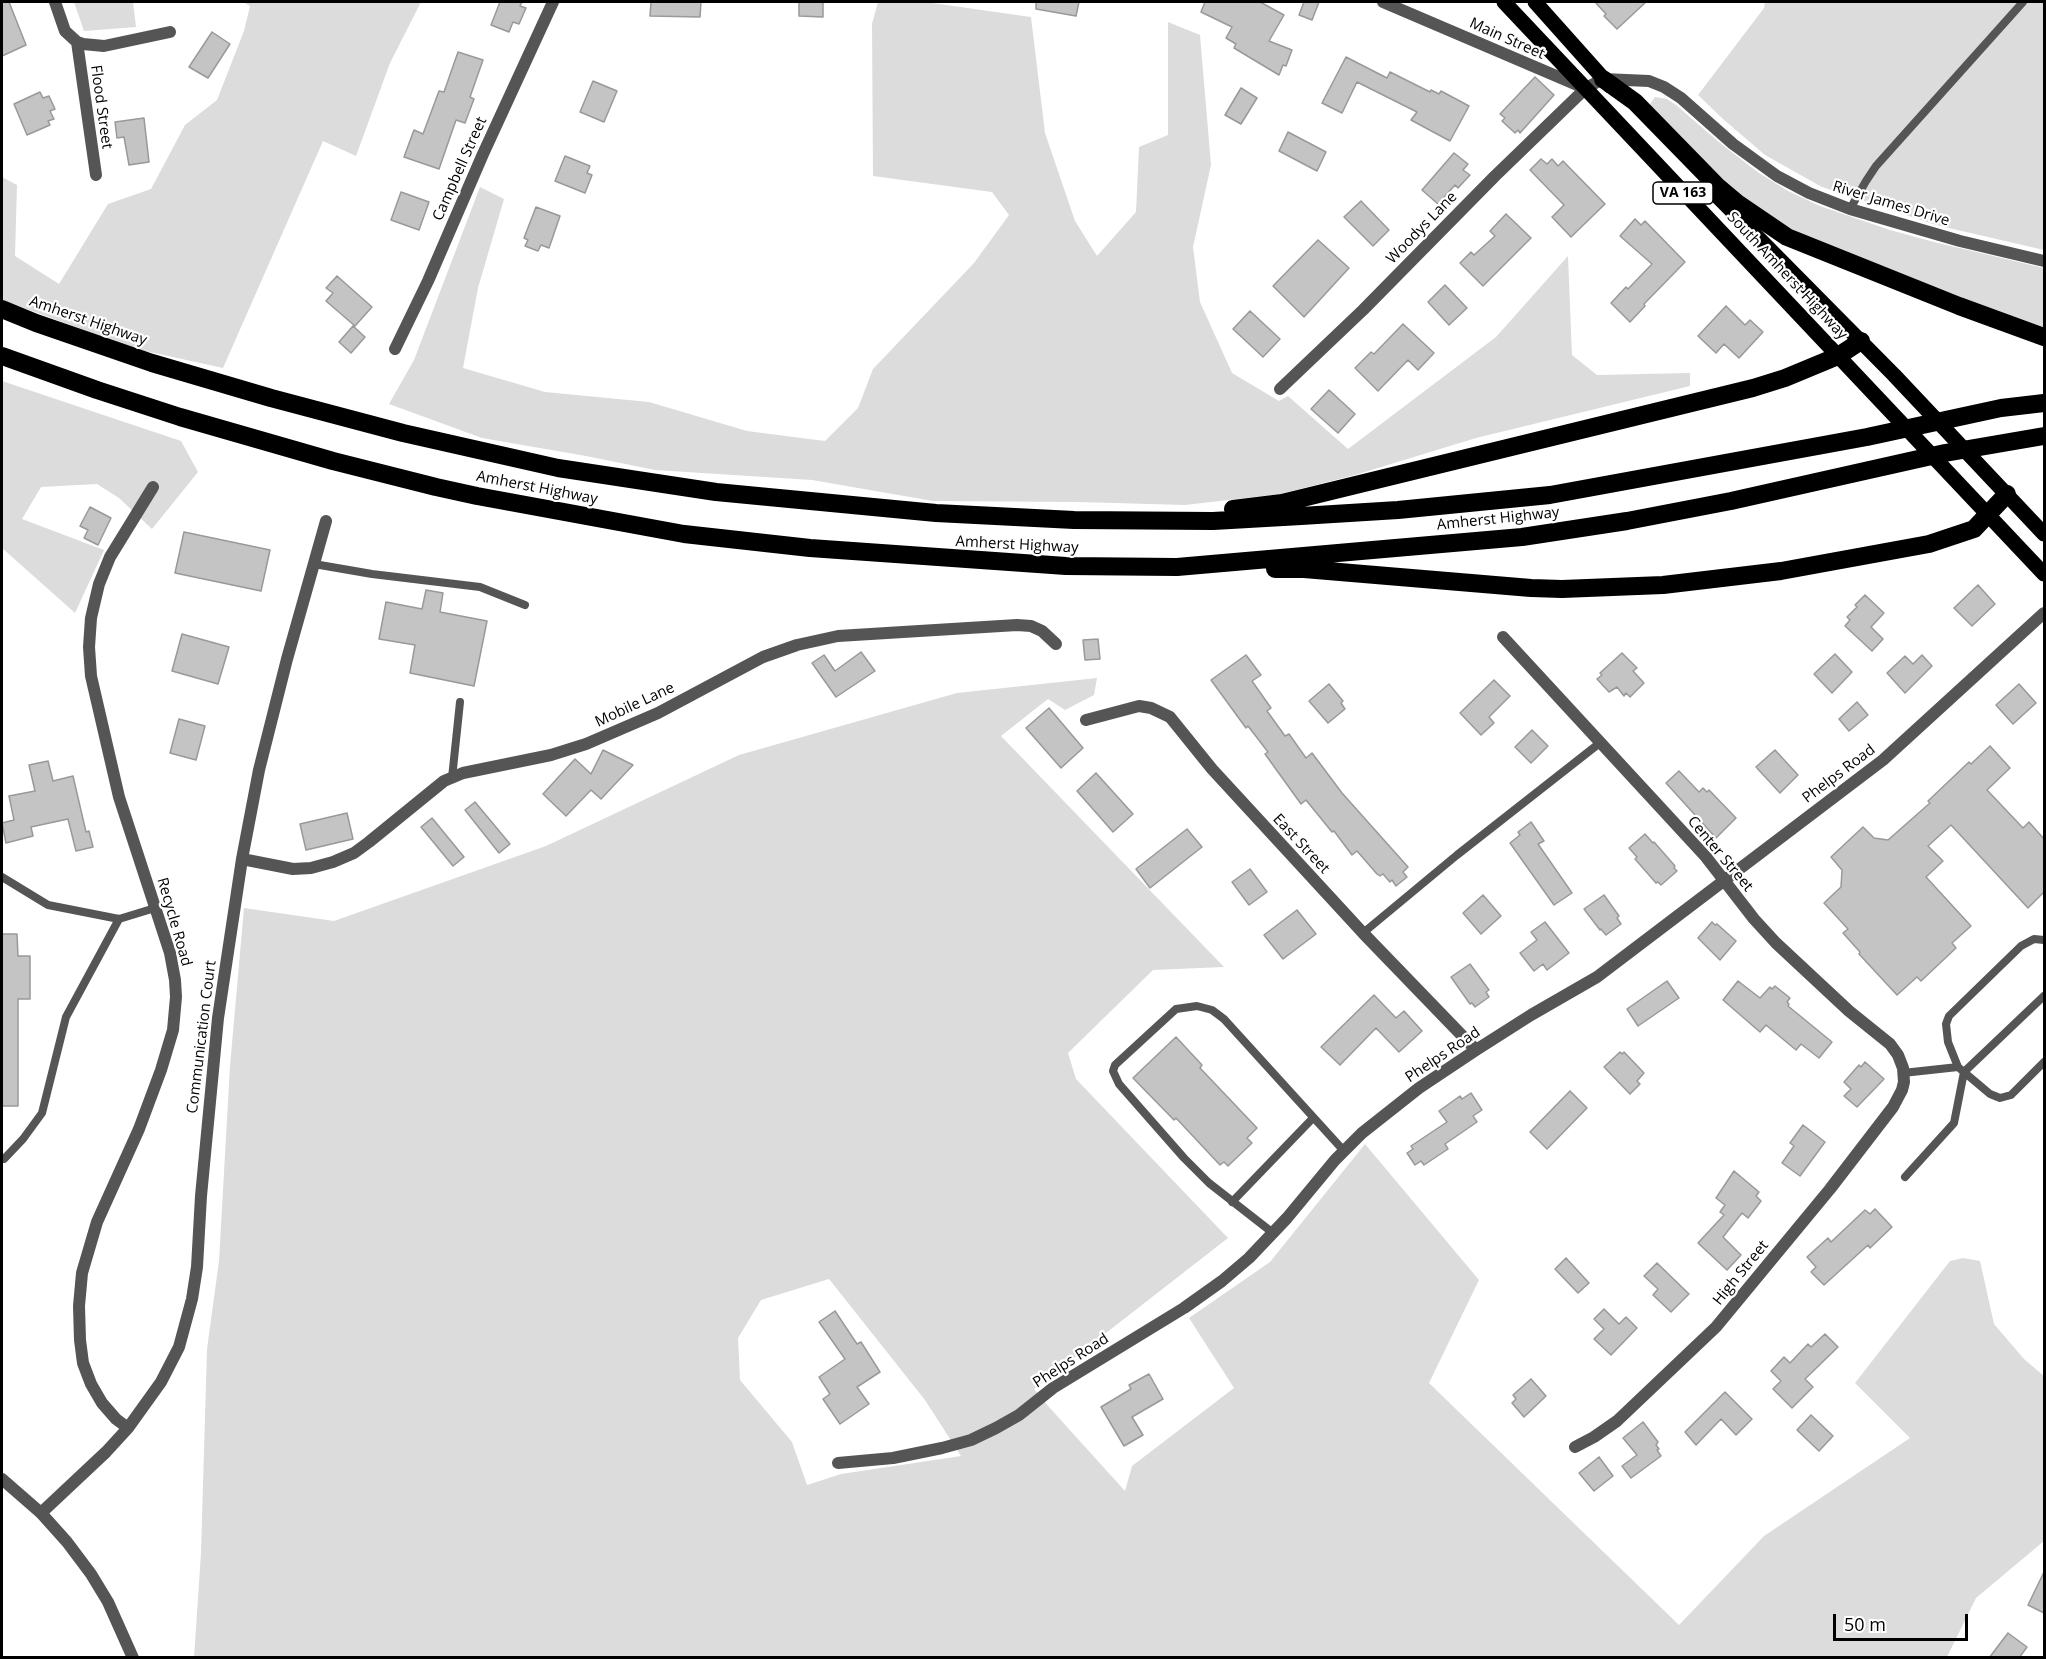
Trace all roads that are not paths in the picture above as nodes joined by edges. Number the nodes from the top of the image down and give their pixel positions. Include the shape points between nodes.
1 (55, 2) edge
2 (553, 2) edge
3 (1383, 2) edge
4 (1504, 2) edge
5 (1535, 2) edge
6 (2023, 2) edge
7 (170, 32) dead end
8 (77, 42) junction
9 (1603, 79) junction
10 (1586, 88) junction
11 (96, 175) dead end
12 (1850, 209) junction
13 (2044, 261) edge
14 (2, 309) edge
15 (2044, 337) edge
16 (1861, 341) junction
17 (395, 350) dead end
18 (2, 356) edge
19 (1838, 356) junction
20 (2, 365) edge
21 (1280, 389) dead end
22 (2044, 403) edge
23 (180, 417) junction
24 (2044, 436) edge
25 (153, 487) dead end
26 (2007, 494) junction
27 (1988, 515) junction
28 (1141, 519) junction
29 (327, 521) dead end
30 (2044, 534) edge
31 (314, 564) junction
32 (1177, 567) junction
33 (2044, 574) edge
34 (525, 605) dead end
35 (2044, 613) edge
36 (1503, 637) dead end
37 (1056, 644) dead end
38 (460, 702) dead end
39 (1086, 720) dead end
40 (1601, 742) junction
41 (452, 778) junction
42 (242, 860) junction
43 (2, 877) edge
44 (1724, 879) junction
45 (155, 908) junction
46 (119, 919) junction
47 (1363, 933) junction
48 (2044, 940) edge
49 (2044, 996) edge
50 (1476, 1050) junction
51 (2044, 1062) edge
52 (1961, 1070) junction
53 (1904, 1073) junction
54 (1313, 1118) junction
55 (1344, 1150) junction
56 (2, 1158) edge
57 (1905, 1177) dead end
58 (1232, 1202) junction
59 (1273, 1233) junction
60 (128, 1428) junction
61 (1575, 1448) dead end
62 (838, 1463) dead end
63 (2, 1479) edge
64 (41, 1514) junction
65 (133, 1658) edge

1 - 8 street, Flood Street via 65,31
2 - 17 street, Campbell Street
3 - 10 street, Main Street
4 - 10 main road, South Amherst Highway / VA 163
5 - 9 main road, South Amherst Highway / VA 163
6 - 12 lane via 1876,166
7 - 8 street, Flood Street via 104,46
8 - 11 street, Flood Street
9 - 10 street
9 - 12 street, River James Drive via 1649,81 1665,87 1777,176
9 - 15 highway via 1635,102 1718,187 1787,237
9 - 16 main road, South Amherst Highway / VA 163
10 - 19 main road, South Amherst Highway / VA 163
10 - 21 street, Woodys Lane
12 - 13 street, River James Drive
14 - 28 highway, Amherst Highway via 152,363 271,398 558,468 716,492 936,513
16 - 19 highway
16 - 26 main road, South Amherst Highway / VA 163
18 - 23 highway, Amherst Highway
19 - 27 main road, South Amherst Highway / VA 163
19 - 28 highway via 1753,388 1293,500
20 - 23 highway via 100,399
22 - 28 highway, Amherst Highway via 1550,495 1312,516 1213,521
23 - 32 highway, Amherst Highway via 436,487 684,534 987,562
24 - 32 highway, Amherst Highway via 1945,453 1731,501 1569,530
25 - 45 street, Recycle Road via 110,557 99,584 89,647 91,675 119,797
26 - 27 highway
26 - 30 main road, South Amherst Highway / VA 163
27 - 32 highway via 1974,529 1929,544 1781,571 1663,585 1531,588 1304,569
27 - 33 main road, South Amherst Highway / VA 163
29 - 31 street, Communication Court
31 - 34 lane via 480,587
31 - 42 street, Communication Court via 259,770
35 - 44 street, Phelps Road via 1883,760
36 - 40 street, Center Street
37 - 41 street, Mobile Lane via 1042,631 1017,625 838,636 797,645 763,657 658,713 586,744
38 - 41 lane
39 - 47 street, East Street via 1138,706 1170,717 1212,769
40 - 44 street, Center Street
40 - 47 lane
41 - 42 street, Mobile Lane via 354,853 333,862 293,869
42 - 60 street, Communication Court via 220,999 192,1299 179,1347
43 - 46 lane via 48,905
44 - 50 street, Phelps Road via 1596,977
44 - 53 street, Center Street via 1776,943 1890,1044
45 - 46 lane
45 - 60 street, Recycle Road via 175,980 172,1030 140,1129 88,1247 79,1306 82,1355 91,1384 102,1403
46 - 56 lane via 66,1017 42,1113 23,1139
47 - 50 street, East Street
48 - 52 lane via 2034,939 2021,946 1949,1016 1948,1042
49 - 52 lane
50 - 55 street, Phelps Road via 1419,1088
51 - 52 lane via 2011,1095 2000,1098
52 - 53 lane
52 - 57 lane via 1954,1123
53 - 61 street, High Street via 1902,1090 1893,1107 1716,1327 1617,1421
54 - 55 lane
54 - 58 lane
54 - 58 lane via 1224,1019 1207,1008 1176,1009 1115,1065 1113,1071 1119,1084 1184,1158
55 - 59 street, Phelps Road
58 - 59 lane
59 - 62 street, Phelps Road via 1213,1288 996,1428 942,1449
60 - 64 street, Communication Court
63 - 64 street
64 - 65 street via 91,1574

